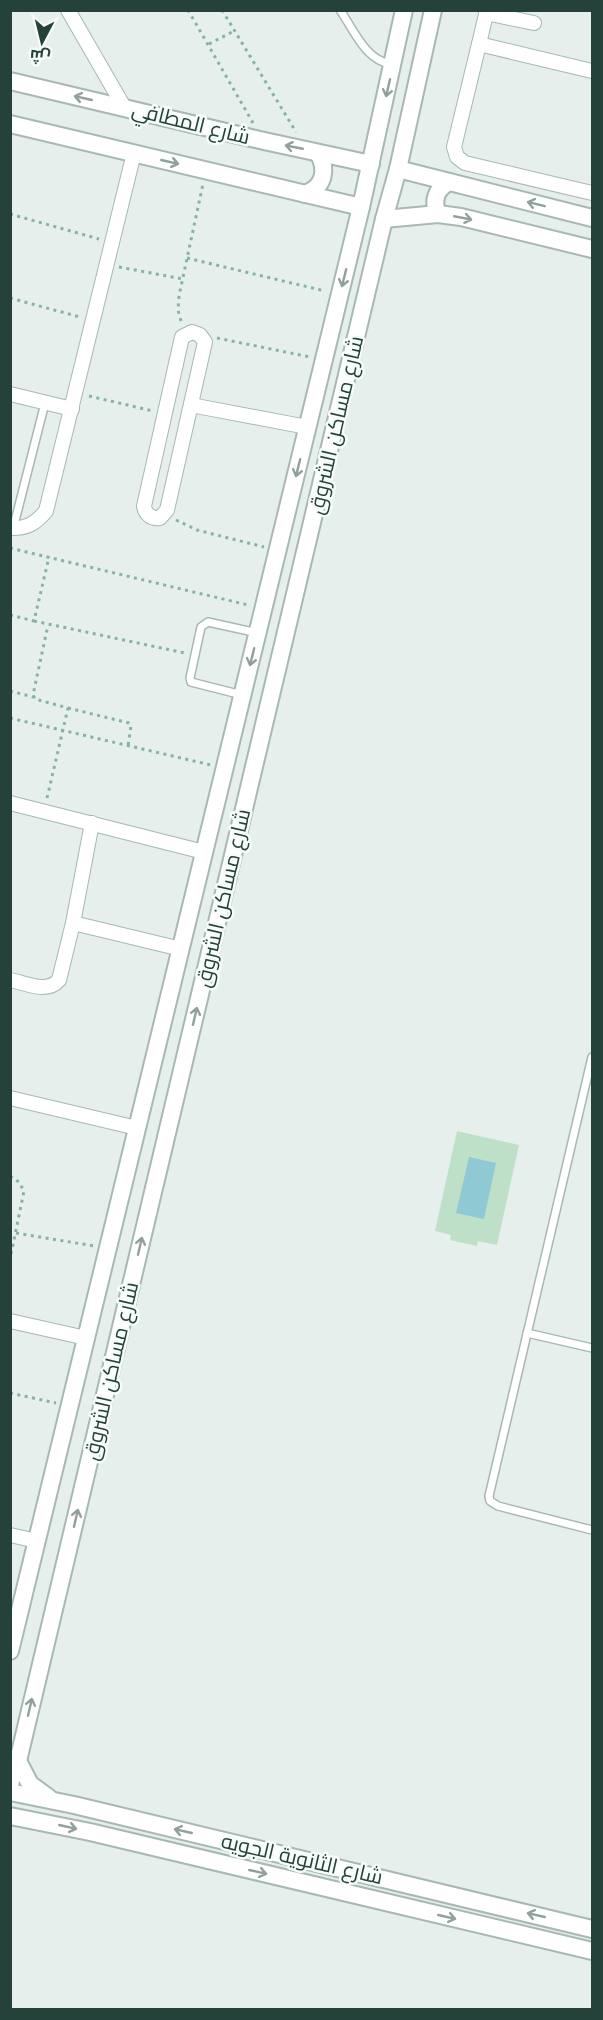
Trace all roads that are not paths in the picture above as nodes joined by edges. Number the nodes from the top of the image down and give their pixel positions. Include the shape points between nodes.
1 (68, 10) edge
2 (340, 10) edge
3 (404, 10) edge
4 (433, 10) edge
5 (487, 12) edge
6 (534, 23) dead end
7 (479, 45) junction
8 (394, 64) junction
9 (592, 71) edge
10 (10, 81) edge
11 (124, 107) junction
12 (10, 124) edge
13 (312, 151) junction
14 (134, 153) junction
15 (371, 164) junction
16 (398, 169) junction
17 (449, 182) junction
18 (592, 193) edge
19 (305, 194) junction
20 (361, 207) junction
21 (438, 214) junction
22 (592, 218) edge
23 (384, 219) junction
24 (592, 249) edge
25 (10, 394) edge
26 (45, 403) junction
27 (191, 405) junction
28 (72, 409) junction
29 (308, 428) junction
30 (12, 529) edge
31 (258, 633) junction
32 (243, 695) junction
33 (10, 803) edge
34 (92, 823) junction
35 (204, 852) junction
36 (73, 923) junction
37 (181, 949) junction
38 (10, 980) edge
39 (160, 1037) junction
40 (189, 1041) junction
41 (592, 1057) edge
42 (151, 1072) junction
43 (180, 1080) junction
44 (10, 1098) edge
45 (137, 1128) junction
46 (10, 1321) edge
47 (527, 1333) junction
48 (86, 1338) junction
49 (592, 1348) edge
50 (592, 1530) edge
51 (10, 1535) edge
52 (37, 1541) junction
53 (10, 1651) edge
54 (16, 1752) edge
55 (10, 1784) edge
56 (10, 1792) edge
57 (52, 1800) junction
58 (10, 1816) edge
59 (592, 1929) edge
60 (592, 1951) edge

1 - 11 street
2 - 8 lane via 370,54 381,62
3 - 8 street, شارع مساكن الشروق
4 - 16 street, شارع مساكن الشروق
5 - 6 street
5 - 7 street
7 - 9 street
7 - 18 street via 455,142 457,157 465,163
8 -> 15 street, شارع مساكن الشروق
11 -> 10 street, شارع المطافي
13 -> 11 street, شارع المطافي
12 - 14 street, شارع المطافي
13 - 15 street, شارع المطافي
13 - 19 street via 324,166 324,174 318,187
14 -> 19 street, شارع المطافي
14 - 28 street
15 - 20 street, شارع مساكن الشروق
16 - 17 street
16 - 23 street, شارع مساكن الشروق
17 - 21 street via 436,195
22 -> 17 street
19 - 20 street, شارع المطافي
20 -> 29 street, شارع مساكن الشروق
21 - 23 street
21 -> 24 street
40 -> 23 street, شارع مساكن الشروق
25 - 26 street
26 - 28 street
26 - 30 lane
27 - 27 street via 167,510 163,516 152,518 144,506 182,337 196,333 205,342
27 - 29 street
28 - 30 street via 46,511 38,521
29 -> 31 street, شارع مساكن الشروق
31 -> 32 street, شارع مساكن الشروق
31 - 32 lane via 206,622 201,627 190,678 193,683
32 - 35 street, شارع مساكن الشروق
33 - 34 street
34 - 35 street
34 - 36 street
35 - 37 street, شارع مساكن الشروق
36 - 37 street
36 - 38 street via 55,984 42,987
37 - 39 street, شارع مساكن الشروق
39 - 40 street via 173,1047
39 - 42 street, شارع مساكن الشروق
40 - 43 street, شارع مساكن الشروق
41 - 47 lane
42 - 43 street via 167,1070
42 - 45 street, شارع مساكن الشروق
54 -> 43 street, شارع مساكن الشروق
44 - 45 street
45 - 48 street, شارع مساكن الشروق
46 - 48 street
47 - 49 lane
47 - 50 lane via 490,1501
48 - 52 street, شارع مساكن الشروق
51 - 52 street
52 - 53 street, شارع مساكن الشروق
54 - 55 street, شارع مساكن الشروق
54 - 57 street via 30,1784
56 - 57 street, شارع الثانوية الجويه
59 -> 57 street, شارع الثانوية الجويه
58 -> 60 street, شارع الثانوية الجويه

